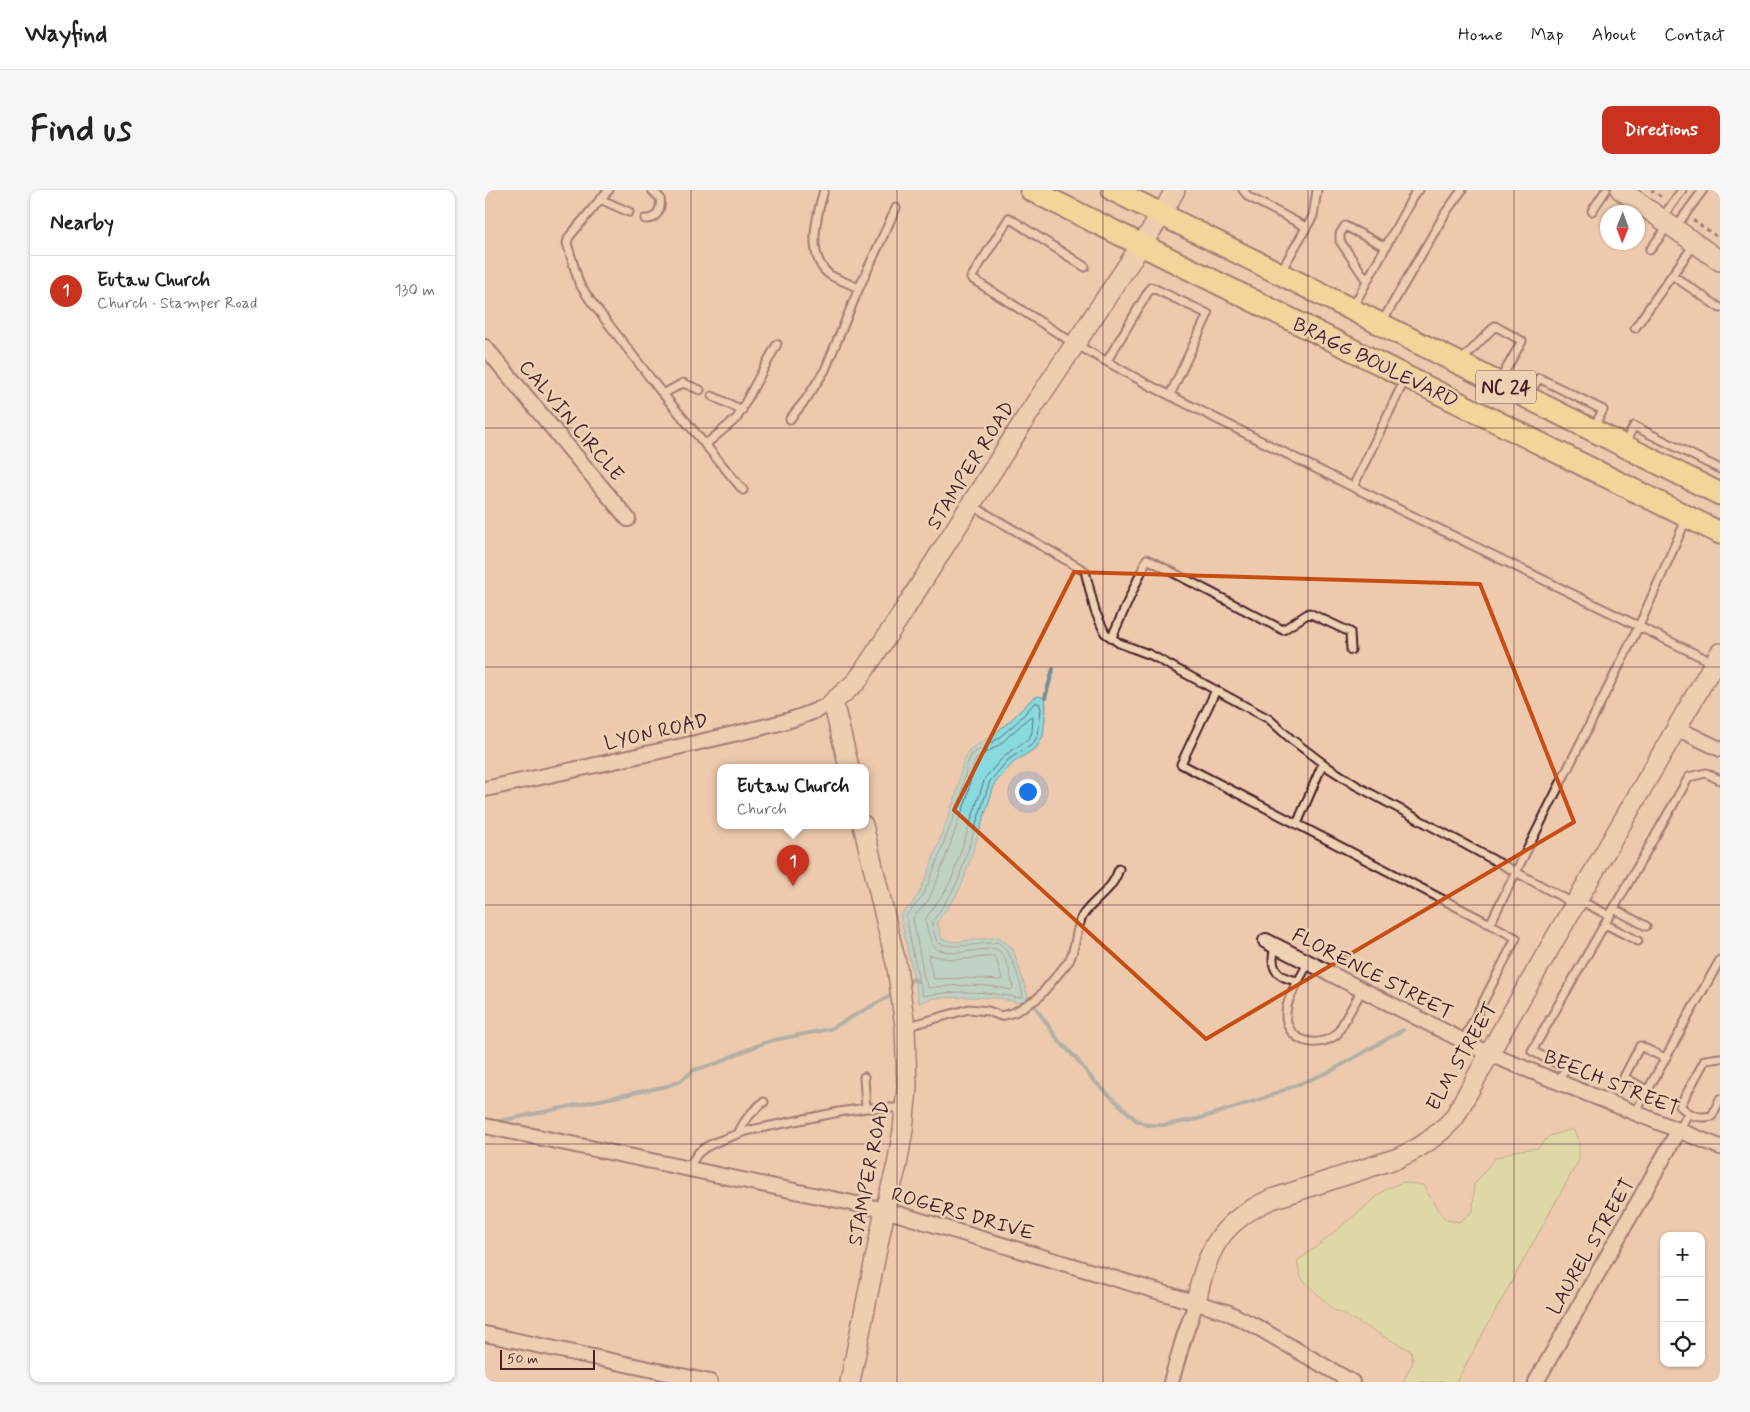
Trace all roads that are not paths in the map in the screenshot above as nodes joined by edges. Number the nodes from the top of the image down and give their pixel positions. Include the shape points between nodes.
1 (609, 190) edge
2 (652, 190) edge
3 (824, 190) edge
4 (1031, 190) edge
5 (1175, 190) edge
6 (1243, 190) edge
7 (1317, 190) edge
8 (1417, 190) edge
9 (1462, 190) edge
10 (1606, 190) edge
11 (1621, 190) edge
12 (1682, 190) edge
13 (1703, 190) edge
14 (1120, 192) edge
15 (600, 199) junction
16 (896, 208) dead end
17 (1592, 211) dead end
18 (629, 212) dead end
19 (1162, 214) junction
20 (645, 219) dead end
21 (1668, 224) junction
22 (1306, 227) junction
23 (1695, 243) junction
24 (1141, 246) junction
25 (1386, 247) junction
26 (1650, 250) dead end
27 (1720, 261) edge
28 (1085, 268) dead end
29 (1280, 274) junction
30 (1672, 275) junction
31 (1367, 281) junction
32 (859, 288) junction
33 (1720, 308) edge
34 (1351, 310) junction
35 (1381, 324) junction
36 (1635, 328) dead end
37 (777, 344) dead end
38 (1075, 344) junction
39 (485, 347) edge
40 (1107, 361) junction
41 (1458, 363) junction
42 (1407, 377) junction
43 (1499, 383) junction
44 (700, 390) dead end
45 (663, 394) junction
46 (1170, 395) junction
47 (712, 396) dead end
48 (742, 410) junction
49 (790, 419) dead end
50 (705, 445) junction
51 (1624, 445) junction
52 (1720, 469) edge
53 (1353, 487) junction
54 (743, 490) dead end
55 (1720, 494) edge
56 (971, 505) junction
57 (1687, 517) junction
58 (628, 519) dead end
59 (1720, 534) edge
60 (1639, 626) junction
61 (1112, 637) junction
62 (1351, 650) dead end
63 (1717, 658) edge
64 (1216, 690) junction
65 (833, 702) junction
66 (1676, 728) junction
67 (1720, 749) edge
68 (1323, 763) junction
69 (848, 764) edge
70 (1720, 780) edge
71 (485, 789) edge
72 (1297, 824) junction
73 (864, 829) edge
74 (1119, 869) dead end
75 (1515, 872) junction
76 (1576, 902) junction
77 (1612, 912) junction
78 (1490, 924) junction
79 (1605, 924) junction
80 (1646, 926) dead end
81 (1638, 941) dead end
82 (1270, 943) joint
83 (1720, 960) edge
84 (1308, 963) junction
85 (1299, 981) junction
86 (1362, 990) junction
87 (905, 1027) junction
88 (1463, 1042) junction
89 (1489, 1054) junction
90 (1665, 1058) junction
91 (1720, 1058) edge
92 (863, 1077) dead end
93 (1558, 1082) junction
94 (1647, 1090) junction
95 (1720, 1099) edge
96 (764, 1102) dead end
97 (866, 1108) junction
98 (905, 1108) junction
99 (1635, 1113) junction
100 (1688, 1114) junction
101 (485, 1126) edge
102 (1679, 1130) junction
103 (739, 1134) junction
104 (1720, 1147) edge
105 (688, 1168) junction
106 (885, 1210) junction
107 (1196, 1303) junction
108 (485, 1334) edge
109 (710, 1382) edge
110 (850, 1382) edge
111 (1171, 1382) edge
112 (1352, 1382) edge
113 (1536, 1382) edge

1 - 15 lane
2 - 20 lane via 660,198 660,209 650,219
3 - 32 lane via 814,242 818,259 829,274
4 - 24 main road, BRAGG BOULEVARD / NC 24
5 - 19 street, STAMPER ROAD
6 - 22 lane via 1249,197
7 - 22 lane via 1313,216
8 - 25 lane
9 - 35 lane
10 - 17 lane
11 - 21 street
12 - 21 lane
13 - 21 lane
14 - 19 main road, BRAGG BOULEVARD / NC 24
15 - 18 lane
15 - 45 lane via 567,242 579,283
16 - 32 lane
19 - 24 street, STAMPER ROAD
19 - 29 main road, BRAGG BOULEVARD / NC 24
21 - 23 street
21 - 26 lane
22 - 29 lane
23 - 27 street
23 - 30 lane
24 - 38 street, STAMPER ROAD
24 - 42 main road, BRAGG BOULEVARD / NC 24
25 - 31 lane
25 - 31 lane via 1345,226 1340,234 1340,241
28 - 38 lane via 1009,218 971,278
29 - 34 main road, BRAGG BOULEVARD / NC 24
30 - 33 lane
30 - 36 lane
31 - 34 lane
32 - 49 lane via 825,370
34 - 35 main road, BRAGG BOULEVARD / NC 24
35 - 41 main road, BRAGG BOULEVARD / NC 24
37 - 48 lane
38 - 40 lane
38 - 56 street, STAMPER ROAD
39 - 58 street, CALVIN CIRCLE
40 - 46 lane
40 - 46 lane via 1151,287 1208,314
41 - 43 main road, BRAGG BOULEVARD / NC 24
41 - 43 lane via 1495,326 1521,341
42 - 53 lane
42 - 57 main road, BRAGG BOULEVARD / NC 24
43 - 51 main road, BRAGG BOULEVARD / NC 24
44 - 45 lane via 683,383
45 - 50 lane
46 - 53 lane
47 - 48 lane
48 - 50 lane
50 - 54 lane
51 - 52 lane via 1634,426
51 - 55 main road, BRAGG BOULEVARD / NC 24
53 - 60 lane
56 - 61 lane via 1085,571 1095,611 1105,633
56 - 65 street, STAMPER ROAD via 857,681
57 - 59 main road, BRAGG BOULEVARD / NC 24
57 - 60 lane
60 - 63 lane
60 - 75 lane
61 - 62 lane via 1147,559 1283,630 1309,613 1350,632
61 - 64 lane
63 - 66 street, ELM STREET
64 - 68 lane via 1269,719
64 - 72 lane via 1181,764
65 - 69 street
65 - 71 street, LYON ROAD via 810,714 785,721
66 - 67 street
66 - 76 street, ELM STREET
68 - 72 lane
68 - 75 lane via 1357,786
70 - 77 lane via 1706,773 1689,778
72 - 78 lane
73 - 87 street, STAMPER ROAD via 897,967
74 - 87 lane via 1116,880 1079,924 1069,961 1038,998 1015,1012 1001,1016 969,1009
75 - 76 lane
75 - 78 lane
76 - 77 lane
76 - 89 street, ELM STREET
77 - 79 lane
77 - 80 lane
78 - 88 lane via 1516,938
79 - 81 lane
79 - 93 lane via 1533,1051 1566,1068
82 - 84 street, FLORENCE STREET
82 - 85 lane via 1274,969 1279,976
83 - 90 lane
84 - 85 lane
84 - 86 street, FLORENCE STREET
85 - 86 lane via 1286,1014 1294,1034 1310,1043 1322,1043 1337,1034
86 - 88 street, FLORENCE STREET
87 - 98 street, STAMPER ROAD
88 - 89 street, FLORENCE STREET
89 - 93 street, BEECH STREET
89 - 107 street, ELM STREET via 1454,1118 1429,1142 1398,1158 1272,1199 1241,1215 1212,1248
90 - 94 lane
90 - 94 lane via 1640,1046 1623,1077
91 - 100 lane via 1705,1060 1680,1106
92 - 97 lane
93 - 99 street, BEECH STREET
94 - 99 lane
95 - 100 lane via 1712,1116 1700,1118
96 - 103 lane via 752,1111
97 - 98 lane
97 - 103 lane
98 - 106 street, STAMPER ROAD via 897,1165
99 - 102 street, BEECH STREET
100 - 102 lane
101 - 105 street, ROGERS DRIVE
102 - 104 street, BEECH STREET
102 - 113 street, LAUREL STREET
103 - 105 lane via 706,1147
105 - 106 street, ROGERS DRIVE
106 - 107 street, ROGERS DRIVE
106 - 110 street, STAMPER ROAD
107 - 111 street, ELM STREET
107 - 112 street, ROGERS DRIVE via 1227,1312 1257,1327
108 - 109 street

